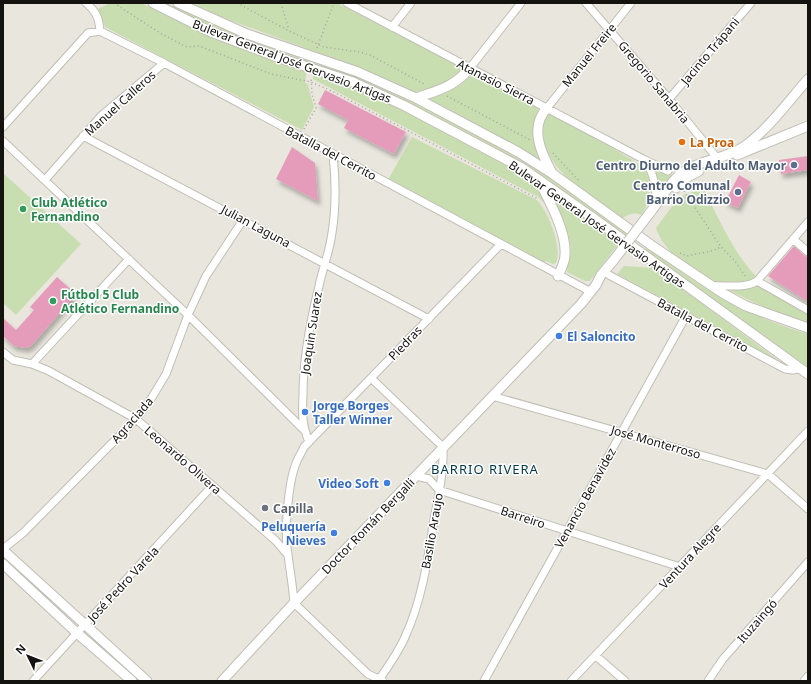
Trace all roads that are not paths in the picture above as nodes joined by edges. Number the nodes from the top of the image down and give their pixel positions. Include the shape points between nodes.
1 (86, 3) edge
2 (153, 3) edge
3 (178, 3) edge
4 (347, 3) edge
5 (411, 3) edge
6 (521, 3) edge
7 (586, 3) edge
8 (631, 3) edge
9 (751, 3) edge
10 (392, 27) junction
11 (609, 29) junction
12 (100, 31) junction
13 (164, 63) junction
14 (470, 68) junction
15 (808, 80) edge
16 (416, 98) junction
17 (670, 99) junction
18 (547, 108) junction
19 (808, 126) edge
20 (3, 127) edge
21 (83, 136) junction
22 (3, 141) edge
23 (333, 154) junction
24 (645, 160) junction
25 (718, 161) junction
26 (668, 171) dead end
27 (553, 174) junction
28 (537, 178) junction
29 (45, 180) junction
30 (657, 204) junction
31 (651, 216) junction
32 (244, 220) junction
33 (808, 222) edge
34 (793, 239) junction
35 (501, 244) junction
36 (808, 252) edge
37 (129, 259) junction
38 (615, 262) junction
39 (326, 264) junction
40 (609, 275) junction
41 (558, 276) junction
42 (756, 282) junction
43 (711, 286) junction
44 (593, 289) junction
45 (808, 310) edge
46 (188, 315) junction
47 (686, 316) junction
48 (428, 318) junction
49 (808, 328) edge
50 (3, 352) edge
51 (32, 364) junction
52 (799, 369) junction
53 (808, 374) edge
54 (371, 378) junction
55 (492, 396) junction
56 (136, 419) junction
57 (304, 430) junction
58 (808, 431) edge
59 (622, 432) junction
60 (309, 442) junction
61 (443, 447) junction
62 (768, 474) junction
63 (416, 476) junction
64 (212, 486) junction
65 (440, 490) junction
66 (808, 509) edge
67 (566, 531) junction
68 (3, 550) edge
69 (287, 554) junction
70 (808, 562) edge
71 (3, 564) edge
72 (680, 567) junction
73 (294, 603) junction
74 (84, 625) junction
75 (77, 633) junction
76 (596, 656) junction
77 (808, 676) edge
78 (32, 681) edge
79 (132, 681) edge
80 (147, 681) edge
81 (222, 681) edge
82 (380, 681) edge
83 (484, 681) edge
84 (571, 681) edge
85 (625, 681) edge
86 (708, 681) edge
87 (804, 681) edge

1 - 12 street via 96,13
2 - 28 main road, Bulevar General José Gervasio Artigas via 211,32 353,82 405,106
3 - 16 main road, Bulevar General José Gervasio Artigas via 247,34 358,72
4 - 10 street, Atanasio Sierra
5 - 10 street
6 - 14 street
7 - 11 street, Gregorio Sanabria
8 - 11 street, Manuel Freire
9 - 17 street, Jacinto Trápani
10 - 14 street, Atanasio Sierra
11 - 17 street, Gregorio Sanabria
11 - 18 street, Manuel Freire
12 - 13 street, Batalla del Cerrito
12 - 20 street via 88,33
13 - 21 street, Manuel Calleros via 101,116
13 - 23 street, Batalla del Cerrito
14 - 16 main road via 451,85
14 - 18 street, Atanasio Sierra
15 - 25 main road via 765,128 744,147
16 - 27 main road, Bulevar General José Gervasio Artigas via 518,152
17 - 25 street, Gregorio Sanabria
18 - 24 street, Atanasio Sierra
18 - 27 main road via 539,119 538,137 544,158
19 - 25 main road
21 - 29 street, Manuel Calleros
21 - 32 street, Julian Laguna
22 - 29 street
23 - 35 street, Batalla del Cerrito
23 - 39 street, Joaquin Suarez via 334,209
24 - 26 street, Atanasio Sierra
24 - 30 street via 655,181
25 - 30 main road via 681,173
25 - 31 main road via 686,178
27 - 43 main road, Bulevar General José Gervasio Artigas
28 - 41 main road via 557,219 565,246 565,256
28 - 52 main road, Bulevar General José Gervasio Artigas
29 - 37 street
30 - 31 main road
31 - 38 main road, Doctor Román Bergalli
32 - 39 street, Julian Laguna
32 - 46 street, Agraciada via 206,276
33 - 34 street
34 - 36 street
34 - 42 street
35 - 41 street, Batalla del Cerrito
35 - 48 street, Piedras
37 - 46 street
37 - 51 street
38 - 40 main road, Doctor Román Bergalli
38 - 44 main road, Doctor Román Bergalli via 601,276
39 - 48 street, Julian Laguna
39 - 57 street, Joaquin Suarez via 313,308 305,352 302,418
40 - 44 main road, Doctor Román Bergalli
40 - 47 street, Batalla del Cerrito
41 - 44 street, Batalla del Cerrito
42 - 43 street via 742,286
42 - 45 street
43 - 49 main road, Bulevar General José Gervasio Artigas via 746,306
44 - 55 main road, Doctor Román Bergalli
46 - 56 street, Agraciada via 166,374
46 - 57 street
47 - 52 street, Batalla del Cerrito via 785,369
47 - 59 street, Venancio Benavidez
48 - 54 street, Piedras
50 - 51 street, Leonardo Olivera via 14,360
51 - 56 street, Leonardo Olivera
52 - 53 main road, Bulevar General José Gervasio Artigas
54 - 60 street, Piedras
54 - 61 street
55 - 59 street, José Monterroso
55 - 61 main road, Doctor Román Bergalli
56 - 64 street, Leonardo Olivera
56 - 68 street, Agraciada
57 - 60 street, Joaquin Suarez
58 - 62 street, Ventura Alegre
59 - 62 street, José Monterroso
59 - 67 street, Venancio Benavidez
60 - 69 street via 296,461 290,484
61 - 63 main road, Doctor Román Bergalli
61 - 65 street, Basilio Araujo
62 - 66 street, José Monterroso
62 - 72 street, Ventura Alegre
63 - 65 street, Barreiro via 429,479
63 - 73 main road, Doctor Román Bergalli
64 - 69 street, Leonardo Olivera via 276,541
64 - 74 street, José Pedro Varela
65 - 67 street, Barreiro
65 - 82 street, Basilio Araujo via 418,604 402,642
67 - 72 street, Barreiro
67 - 83 street, Venancio Benavidez
68 - 74 main road
69 - 73 street via 293,581
70 - 86 street, Ituzaingó via 723,659
71 - 75 main road
72 - 76 street, Ventura Alegre
73 - 81 main road, Doctor Román Bergalli
73 - 82 street via 368,674
74 - 75 street, José Pedro Varela
74 - 80 main road
75 - 78 street, José Pedro Varela
75 - 79 main road
76 - 84 street, Ventura Alegre
76 - 85 street
77 - 87 street

